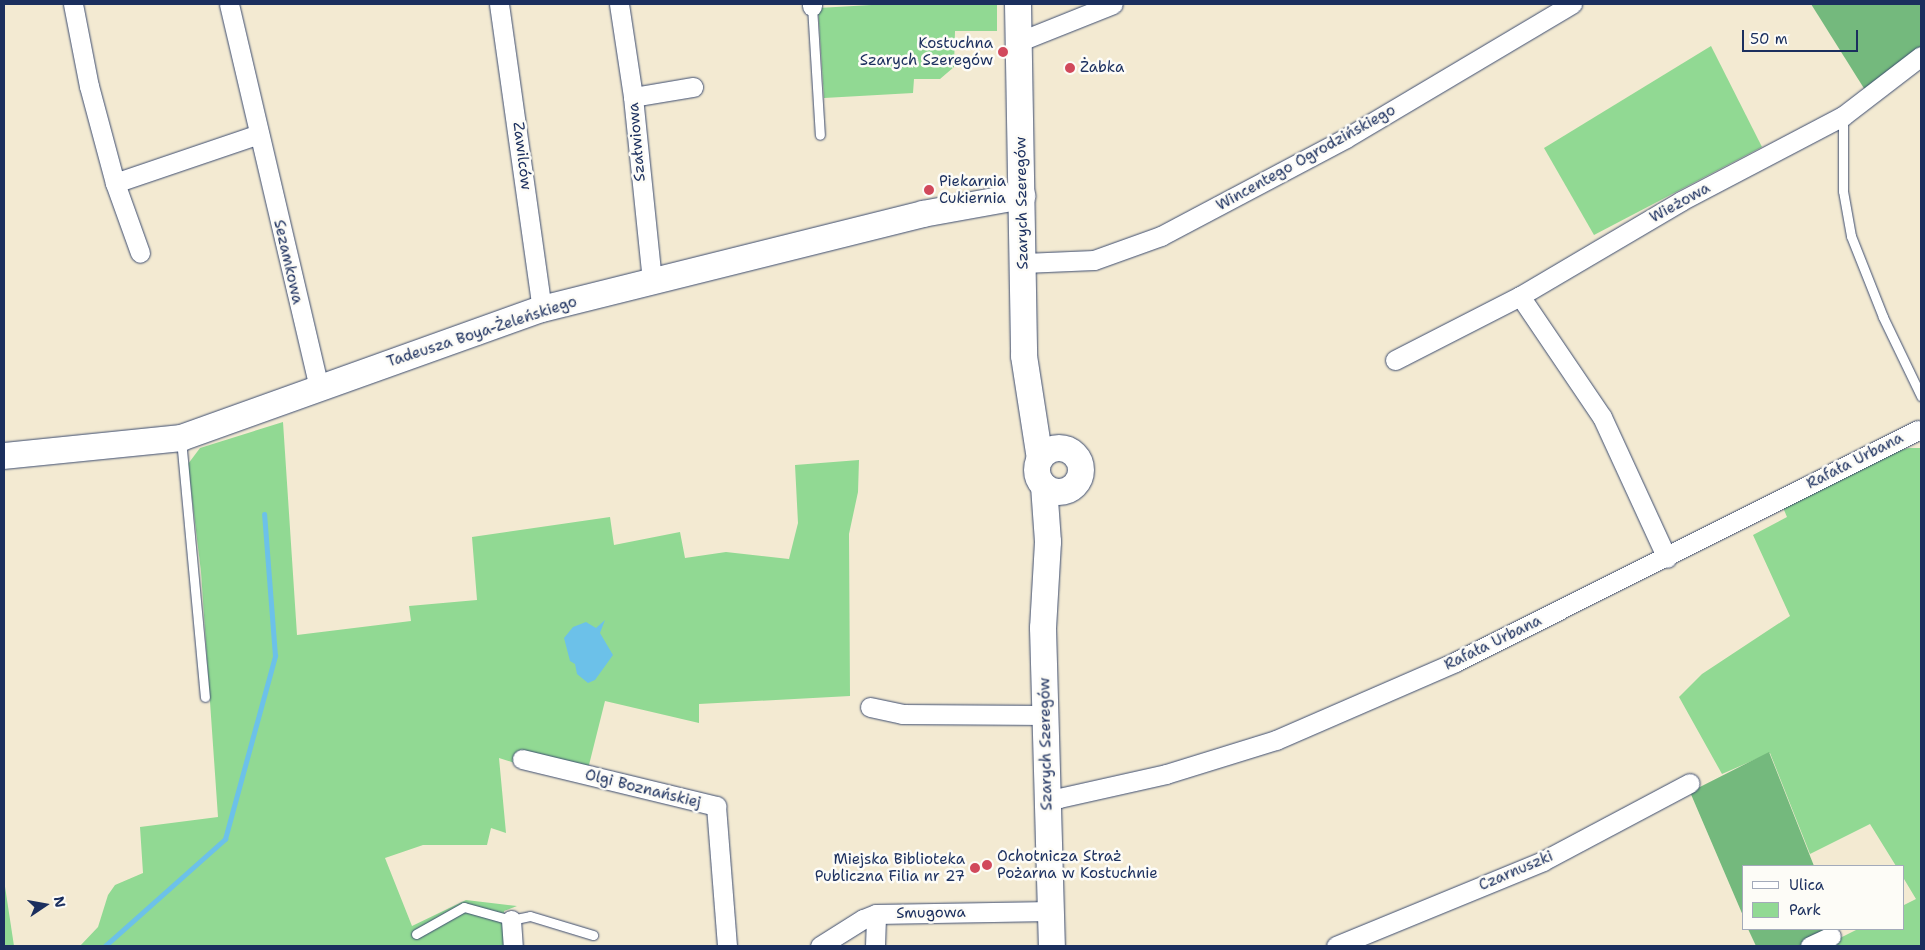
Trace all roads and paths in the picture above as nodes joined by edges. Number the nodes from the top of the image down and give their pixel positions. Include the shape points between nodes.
1 (73, 4) edge
2 (229, 4) edge
3 (499, 4) edge
4 (619, 4) edge
5 (1018, 4) edge
6 (1113, 4) edge
7 (1572, 4) edge
8 (812, 5) edge
9 (1018, 42) junction
10 (1921, 56) edge
11 (693, 87) dead end
12 (633, 97) junction
13 (1843, 116) junction
14 (259, 134) junction
15 (820, 135) dead end
16 (115, 182) junction
17 (1022, 196) junction
18 (140, 254) dead end
19 (1024, 263) junction
20 (652, 281) junction
21 (1520, 296) junction
22 (542, 309) junction
23 (1395, 360) dead end
24 (319, 389) junction
25 (1921, 396) edge
26 (1031, 401) junction
27 (1919, 425) edge
28 (180, 438) junction
29 (1064, 448) junction
30 (4, 456) edge
31 (1040, 459) junction
32 (1044, 486) junction
33 (1073, 488) junction
34 (1048, 542) junction
35 (1667, 558) junction
36 (206, 698) dead end
37 (870, 707) dead end
38 (1045, 716) junction
39 (522, 759) dead end
40 (1690, 783) dead end
41 (1047, 797) junction
42 (1051, 911) junction
43 (876, 914) junction
44 (511, 920) junction
45 (416, 934) dead end
46 (593, 935) dead end
47 (1831, 936) dead end
48 (513, 946) edge
49 (727, 946) edge
50 (820, 946) edge
51 (876, 946) edge
52 (1052, 946) edge
53 (1336, 946) edge
54 (1810, 946) edge

1 - 16 street via 89,86
2 - 14 street, Sezamkowa
3 - 22 street, Zawilców
4 - 12 street, Szałwiowa
5 - 9 street, Szarych Szeregów
6 - 9 street
7 - 19 street, Wincentego Ogrodzińskiego via 1346,138 1161,236 1094,260
8 - 15 lane
9 - 17 street, Szarych Szeregów
10 - 13 street, Wieżowa
11 - 12 street
12 - 20 street, Szałwiowa
13 - 21 street, Wieżowa via 1681,201
13 - 25 lane via 1843,191 1851,236 1883,317
14 - 16 street
14 - 24 street, Sezamkowa
16 - 18 street
17 - 19 street, Szarych Szeregów
17 - 20 street, Tadeusza Boya-Żeleńskiego via 924,214
19 - 26 street, Szarych Szeregów via 1024,356
20 - 22 street, Tadeusza Boya-Żeleńskiego
21 - 23 street, Wieżowa
21 - 35 street via 1602,417
22 - 24 street, Tadeusza Boya-Żeleńskiego
24 - 28 street, Tadeusza Boya-Żeleńskiego
26 - 29 street, Szarych Szeregów
26 - 31 street, Szarych Szeregów
27 - 35 street, Rafała Urbana
28 - 30 street, Tadeusza Boya-Żeleńskiego
28 - 36 lane
29 - 31 street via 1050,449
29 - 33 street via 1076,454 1082,467 1082,475
31 - 32 street via 1037,473
32 - 33 street via 1058,492
32 - 34 street, Szarych Szeregów
33 - 34 street, Szarych Szeregów
34 - 38 street, Szarych Szeregów via 1043,628
35 - 41 street, Rafała Urbana via 1455,662 1276,740 1166,774 1059,798
37 - 38 street via 902,714
38 - 41 street, Szarych Szeregów
39 - 49 street, Olgi Boznańskiej via 716,806
40 - 53 street, Czarnuszki via 1542,861
41 - 42 street, Szarych Szeregów
42 - 43 street, Smugowa
42 - 52 street, Szarych Szeregów
43 - 50 street, Smugowa via 862,919
43 - 51 street
44 - 45 lane via 464,907
44 - 46 lane via 530,916
44 - 48 street
47 - 54 street

